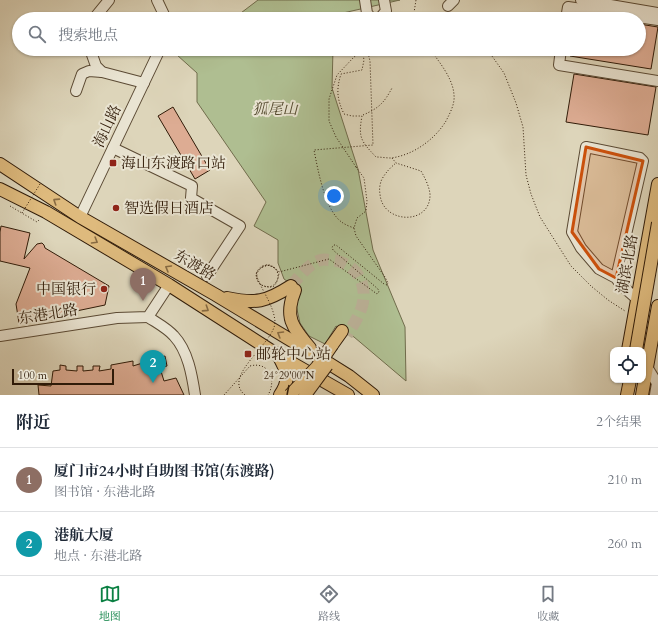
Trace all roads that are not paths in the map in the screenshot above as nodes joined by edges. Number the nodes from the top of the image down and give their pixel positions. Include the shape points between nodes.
1 (109, 0) edge
2 (157, 0) edge
3 (365, 0) edge
4 (384, 0) edge
5 (581, 0) edge
6 (99, 12) edge
7 (163, 12) edge
8 (367, 12) edge
9 (385, 12) edge
10 (567, 12) edge
11 (603, 12) edge
12 (658, 13) edge
13 (646, 18) edge
14 (658, 20) edge
15 (92, 56) edge
16 (157, 56) edge
17 (560, 56) edge
18 (102, 72) junction
19 (658, 82) edge
20 (144, 83) junction
21 (76, 91) dead end
22 (113, 148) junction
23 (0, 164) edge
24 (0, 180) edge
25 (658, 184) edge
26 (0, 189) edge
27 (46, 212) junction
28 (80, 217) junction
29 (658, 223) edge
30 (658, 244) edge
31 (207, 276) dead end
32 (616, 278) junction
33 (169, 285) junction
34 (216, 295) junction
35 (637, 299) junction
36 (658, 306) edge
37 (148, 317) junction
38 (344, 333) tunnel mouth
39 (656, 333) edge
40 (0, 336) edge
41 (335, 347) junction
42 (633, 347) edge
43 (633, 347) edge
44 (633, 347) edge
45 (634, 347) edge
46 (278, 355) junction
47 (317, 362) junction
48 (647, 367) junction
49 (303, 376) junction
50 (349, 376) junction
51 (622, 383) edge
52 (629, 383) edge
53 (633, 383) edge
54 (195, 395) edge
55 (280, 395) edge
56 (290, 395) edge
57 (298, 395) edge
58 (305, 395) edge
59 (310, 395) edge
60 (332, 395) edge
61 (341, 395) edge
62 (348, 395) edge
63 (372, 395) edge
64 (383, 395) edge
65 (620, 395) edge
66 (626, 395) edge
67 (631, 395) edge
68 (642, 395) edge
69 (655, 395) edge

1 - 6 street
2 - 7 street
3 - 8 street
4 - 9 street
5 - 12 street
10 - 11 street via 568,7
13 - 14 street
15 - 18 street via 96,66
16 - 20 street, 海山路
17 - 19 street via 559,64
18 - 20 street
18 - 21 street via 89,71 82,74
20 - 22 street, 海山路
22 - 28 street, 海山路
22 - 31 street via 192,186 191,198 240,226
28 -> 23 main road, 东渡路
24 - 27 main road
25 - 35 main road, 湖滨北路
26 - 27 main road, 东渡路
27 -> 33 main road, 东渡路
34 -> 28 main road, 东渡路
29 - 43 main road, bridge
30 - 44 main road
32 - 32 street via 599,269 581,248 572,232 586,147 640,158 643,161
32 - 35 street
33 - 37 street
33 -> 46 main road, 东渡路
47 -> 34 main road, 东渡路
34 - 47 main road via 256,302 293,288 290,320
35 - 42 main road, 湖滨北路
36 - 39 main road
37 - 40 street, 东港北路 via 117,318
37 - 54 street via 167,329 180,344 192,377
38 - 41 main road
39 - 45 main road via 636,338
39 - 48 main road
41 - 47 main road, bridge
41 - 58 main road, bridge
41 - 59 main road, bridge via 320,381
46 - 49 main road
46 - 55 main road via 287,377 285,388
46 - 62 main road, 东渡路
47 - 50 main road, 东渡路
47 - 56 main road, bridge
47 - 57 main road, bridge
48 - 68 main road
48 - 69 street via 657,383
49 - 60 main road
49 - 61 main road
50 - 63 main road, 东渡路
50 - 64 main road
51 - 65 main road
52 - 66 main road
53 - 67 main road

